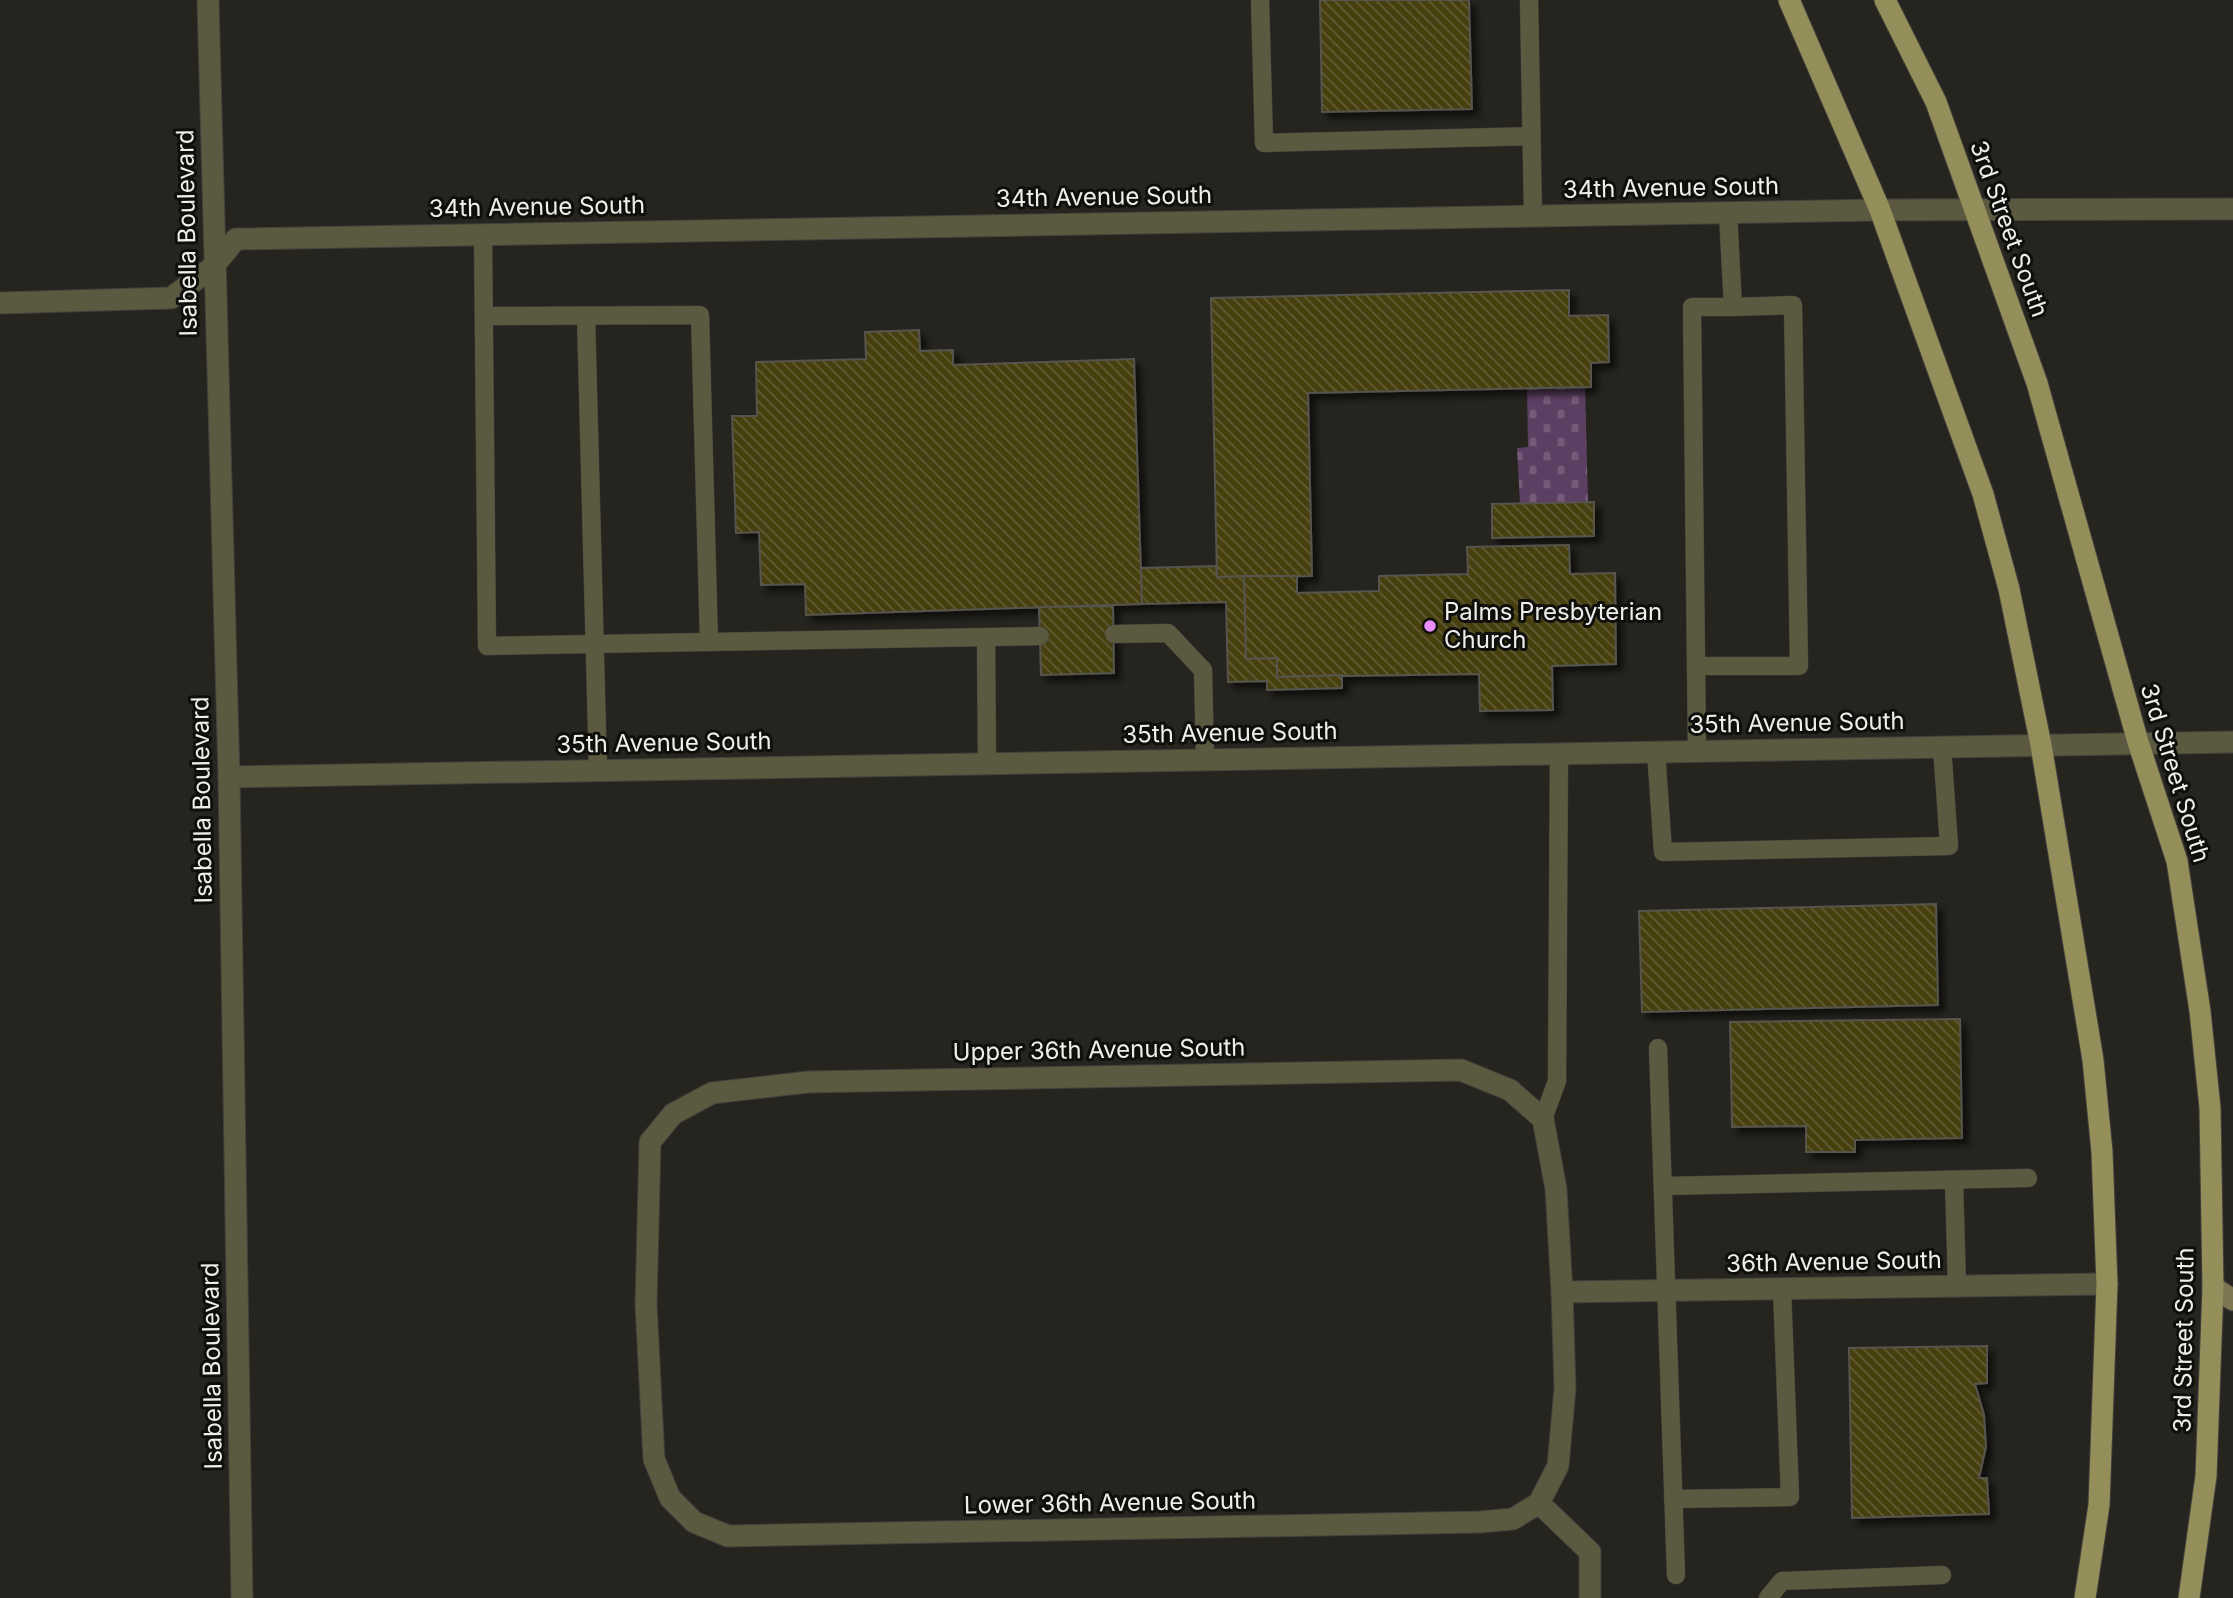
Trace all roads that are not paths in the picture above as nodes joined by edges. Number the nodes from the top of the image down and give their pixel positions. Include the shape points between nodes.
1 (208, 0) edge
2 (1260, 0) edge
3 (1529, 0) edge
4 (1789, 0) edge
5 (1885, 0) edge
6 (1531, 136) junction
7 (2233, 209) edge
8 (1880, 210) junction
9 (1974, 212) junction
10 (1728, 213) junction
11 (1533, 216) junction
12 (483, 234) junction
13 (213, 267) junction
14 (0, 303) edge
15 (1733, 307) junction
16 (484, 316) junction
17 (586, 316) junction
18 (1114, 634) dead end
19 (1040, 636) dead end
20 (986, 637) junction
21 (709, 642) junction
22 (594, 644) junction
23 (1696, 666) junction
24 (2138, 742) junction
25 (2233, 742) edge
26 (2041, 745) junction
27 (1942, 746) junction
28 (1656, 751) junction
29 (1698, 751) junction
30 (1559, 753) junction
31 (1205, 759) junction
32 (987, 763) junction
33 (598, 771) junction
34 (229, 777) junction
35 (1658, 1048) dead end
36 (1543, 1119) junction
37 (2028, 1178) dead end
38 (1954, 1180) junction
39 (1663, 1186) junction
40 (2107, 1284) junction
41 (1957, 1286) junction
42 (2213, 1287) junction
43 (1782, 1289) junction
44 (1666, 1291) junction
45 (1562, 1292) junction
46 (2233, 1300) edge
47 (646, 1305) joint
48 (1674, 1499) junction
49 (1539, 1503) junction
50 (1676, 1575) dead end
51 (1942, 1575) dead end
52 (242, 1598) edge
53 (1590, 1598) edge
54 (1768, 1598) edge
55 (2085, 1598) edge
56 (2189, 1598) edge

1 - 13 street, Isabella Boulevard
2 - 6 lane via 1264,143
3 - 6 lane
4 - 8 main road
5 - 9 main road, 3rd Street South via 1936,102
6 - 11 lane
7 - 9 street, 34th Avenue South
8 - 9 street, 34th Avenue South
8 - 10 street, 34th Avenue South
8 - 26 main road via 1983,494 2009,589
9 - 24 main road, 3rd Street South via 2037,383
10 - 11 street, 34th Avenue South
10 - 15 lane
11 - 12 street, 34th Avenue South
12 - 13 street, 34th Avenue South via 236,239
12 - 16 lane
13 - 14 street, 34th Avenue South via 171,298
13 - 34 street, Isabella Boulevard
15 - 23 lane via 1692,307
15 - 23 lane via 1793,305 1799,666
16 - 17 lane
16 - 22 lane via 487,646
17 - 21 lane via 700,315
17 - 22 lane
18 - 31 lane via 1168,633 1203,670
19 - 20 lane
20 - 21 lane
20 - 32 lane
21 - 22 lane
22 - 33 lane
23 - 29 lane
24 - 25 street, 35th Avenue South
24 - 26 street, 35th Avenue South
24 - 42 main road, 3rd Street South via 2177,861 2200,1011 2210,1108
26 - 27 street, 35th Avenue South
26 - 40 main road via 2093,1060
27 - 28 lane via 1948,846 1676,852 1663,852
27 - 29 street, 35th Avenue South
28 - 29 street, 35th Avenue South
28 - 30 street, 35th Avenue South
30 - 31 street, 35th Avenue South
30 - 36 lane via 1557,1081
31 - 32 street, 35th Avenue South
32 - 33 street, 35th Avenue South
33 - 34 street, 35th Avenue South
34 - 52 street, Isabella Boulevard
35 - 39 lane
36 - 45 street via 1556,1189
36 - 47 street, Upper 36th Avenue South via 1510,1090 1461,1070 808,1082 712,1093 673,1114 650,1142
37 - 38 lane
38 - 39 lane
38 - 41 lane
39 - 44 lane
40 - 41 street, 36th Avenue South
40 - 55 main road via 2099,1505
41 - 43 street, 36th Avenue South
42 - 46 street
42 - 56 main road, 3rd Street South via 2207,1476
43 - 44 street, 36th Avenue South
43 - 48 lane via 1790,1497
44 - 45 street, 36th Avenue South
44 - 48 lane
45 - 49 street via 1565,1388 1558,1466
47 - 49 street, Lower 36th Avenue South via 654,1459 670,1498 694,1522 728,1536 1480,1522 1513,1519
48 - 50 lane
49 - 53 street via 1590,1552
51 - 54 lane via 1782,1581

